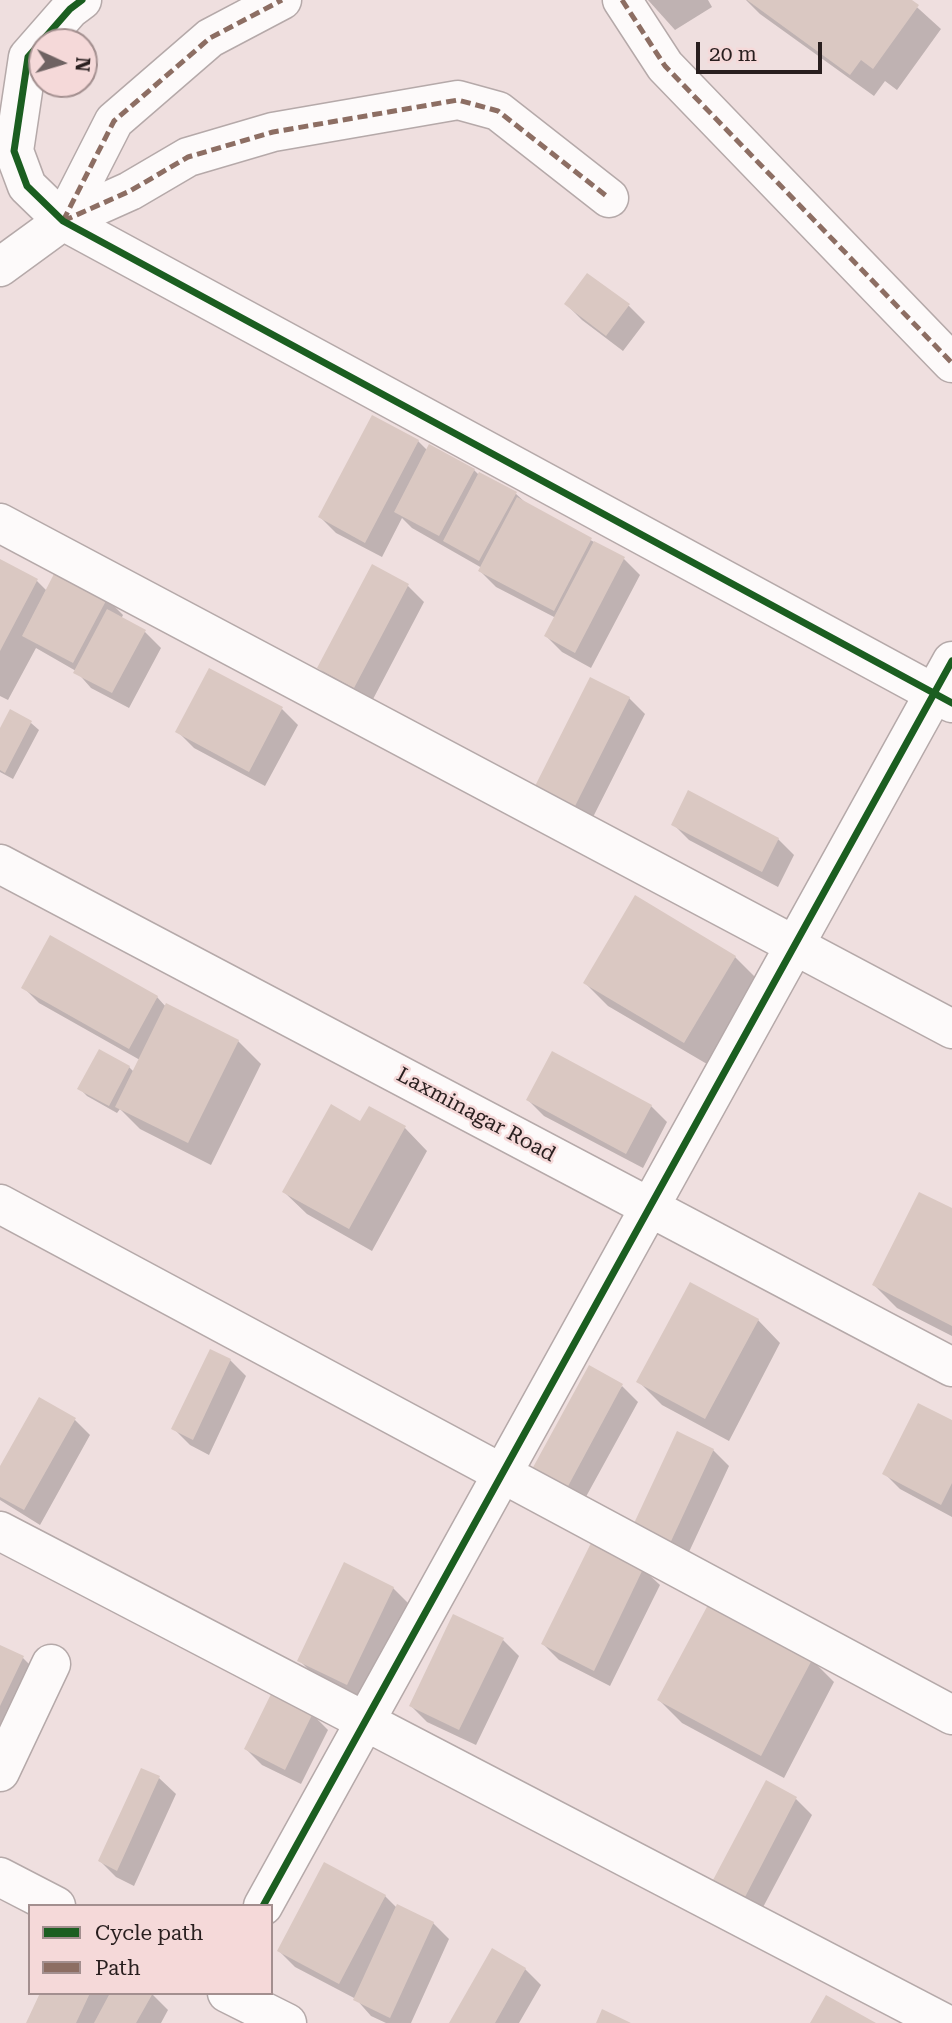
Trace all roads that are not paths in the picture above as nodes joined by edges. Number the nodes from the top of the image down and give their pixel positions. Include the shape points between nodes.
1 (82, 0) edge
2 (282, 0) edge
3 (622, 0) edge
4 (609, 198) dead end
5 (63, 221) junction
6 (0, 267) edge
7 (952, 363) edge
8 (0, 523) edge
9 (946, 686) edge
10 (0, 864) edge
11 (794, 946) junction
12 (952, 1029) edge
13 (0, 1204) edge
14 (649, 1207) junction
15 (952, 1367) edge
16 (502, 1475) junction
17 (0, 1531) edge
18 (51, 1664) dead end
19 (952, 1716) edge
20 (365, 1722) junction
21 (0, 1772) edge
22 (0, 1877) edge
23 (52, 1904) edge
24 (264, 1904) edge
25 (232, 1995) edge
26 (952, 2014) edge
27 (287, 2023) edge
28 (946, 2023) edge

1 - 5 street via 28,57 14,151 27,186
2 - 5 street via 210,38 114,121
3 - 7 street via 665,65
4 - 5 street via 498,111 458,100 273,132 188,157 130,191
5 - 6 street
5 - 9 street
8 - 11 street
9 - 11 street
10 - 14 street, Laxminagar Road
11 - 12 street
11 - 14 street
13 - 16 street
14 - 15 street, Laxminagar Road
14 - 16 street
16 - 19 street
16 - 20 street
17 - 20 street
18 - 21 street
20 - 24 street
20 - 28 street
22 - 23 street
25 - 27 street
26 - 28 street

